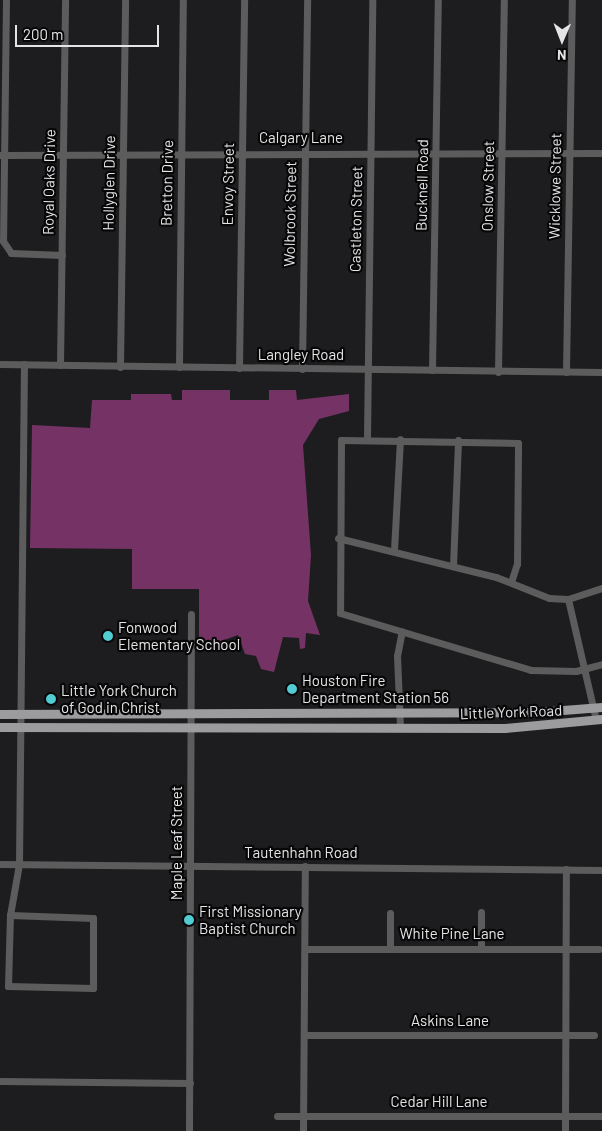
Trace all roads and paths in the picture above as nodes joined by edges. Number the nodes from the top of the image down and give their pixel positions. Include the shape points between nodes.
1 (6, 0) edge
2 (65, 0) edge
3 (125, 0) edge
4 (183, 0) edge
5 (244, 0) edge
6 (307, 0) edge
7 (372, 0) edge
8 (438, 0) edge
9 (504, 0) edge
10 (572, 0) edge
11 (305, 151) junction
12 (182, 152) junction
13 (242, 152) junction
14 (370, 152) junction
15 (436, 152) junction
16 (502, 152) junction
17 (569, 152) junction
18 (602, 153) edge
19 (123, 154) junction
20 (1, 155) edge
21 (63, 155) junction
22 (62, 255) junction
23 (0, 364) edge
24 (24, 364) junction
25 (60, 365) junction
26 (120, 367) junction
27 (179, 367) junction
28 (239, 368) junction
29 (302, 369) junction
30 (368, 369) junction
31 (432, 370) junction
32 (498, 372) junction
33 (566, 372) junction
34 (602, 372) edge
35 (366, 438) junction
36 (400, 439) junction
37 (458, 440) junction
38 (338, 538) junction
39 (394, 550) junction
40 (453, 566) junction
41 (510, 582) junction
42 (602, 588) edge
43 (568, 599) junction
44 (191, 614) dead end
45 (402, 631) junction
46 (602, 664) edge
47 (583, 669) junction
48 (602, 707) edge
49 (592, 708) junction
50 (480, 712) junction
51 (528, 712) junction
52 (400, 713) junction
53 (0, 714) edge
54 (20, 714) junction
55 (192, 714) junction
56 (275, 714) junction
57 (296, 714) junction
58 (599, 719) edge
59 (528, 726) junction
60 (0, 727) edge
61 (400, 727) junction
62 (21, 728) junction
63 (191, 728) junction
64 (274, 728) junction
65 (296, 728) junction
66 (480, 728) junction
67 (0, 864) edge
68 (19, 864) junction
69 (191, 866) junction
70 (305, 866) junction
71 (566, 869) junction
72 (602, 870) edge
73 (481, 912) dead end
74 (390, 913) dead end
75 (10, 915) junction
76 (390, 948) junction
77 (482, 948) junction
78 (566, 948) junction
79 (304, 949) junction
80 (599, 949) dead end
81 (305, 1035) junction
82 (594, 1035) dead end
83 (566, 1036) junction
84 (0, 1081) edge
85 (190, 1083) junction
86 (565, 1115) junction
87 (277, 1116) dead end
88 (303, 1116) junction
89 (601, 1116) edge
90 (189, 1131) edge
91 (304, 1131) edge
92 (565, 1131) edge

1 - 20 street
2 - 21 street, Royal Oaks Drive
3 - 19 street, Hollyglen Drive
4 - 12 street, Bretton Drive
5 - 13 street, Envoy Street
6 - 11 street, Wolbrook Street
7 - 14 street, Castleton Street
8 - 15 street, Bucknell Road
9 - 16 street, Onslow Street
10 - 17 street, Wicklowe Street
11 - 13 street, Calgary Lane
11 - 14 street, Calgary Lane
11 - 29 street, Wolbrook Street
12 - 13 street, Calgary Lane
12 - 19 street, Calgary Lane
12 - 27 street, Bretton Drive
13 - 28 street, Envoy Street
14 - 15 street, Calgary Lane
14 - 30 street, Castleton Street
15 - 16 street, Calgary Lane
15 - 31 street, Bucknell Road
16 - 17 street, Calgary Lane
16 - 32 street, Onslow Street
17 - 18 street, Calgary Lane
17 - 33 street, Wicklowe Street
19 - 21 street, Calgary Lane
19 - 26 street, Hollyglen Drive
20 - 21 street, Calgary Lane
20 - 22 street via 5,249
21 - 22 street, Royal Oaks Drive
22 - 25 street, Royal Oaks Drive
23 - 24 street, Langley Road
24 - 25 street, Langley Road
24 - 54 street
25 - 26 street, Langley Road
26 - 27 street, Langley Road
27 - 28 street, Langley Road
28 - 29 street, Langley Road
29 - 30 street, Langley Road
30 - 31 street, Langley Road
30 - 35 street, Castleton Street
31 - 32 street, Langley Road
32 - 33 street, Langley Road
33 - 34 street, Langley Road
35 - 36 street
35 - 38 street via 341,440
36 - 37 street
36 - 39 street
37 - 40 street
37 - 41 street via 518,444 517,564
38 - 39 street
38 - 45 street via 340,613
39 - 40 street
40 - 41 street
41 - 43 street via 549,598
42 - 43 street
43 - 47 street
44 - 55 street, Maple Leaf Street
45 - 47 street via 531,670
45 - 52 street via 397,656
46 - 47 street
47 - 49 street
48 - 49 main road, Little York Road
49 - 51 main road, Little York Road
49 - 58 street
50 - 51 main road, Little York Road
50 - 52 main road, Little York Road
50 - 66 main road
51 - 59 main road
52 - 57 main road, Little York Road
52 - 61 street
53 - 54 main road, Little York Road
54 - 55 main road, Little York Road
54 - 62 street
55 - 56 main road, Little York Road
55 - 63 street, Maple Leaf Street
56 - 57 main road, Little York Road
56 - 64 main road
57 - 65 main road
58 - 59 main road, Little York Road
59 - 66 main road, Little York Road
60 - 62 main road, Little York Road
61 - 65 main road, Little York Road
61 - 66 main road, Little York Road
62 - 63 main road, Little York Road
62 - 68 street
63 - 64 main road, Little York Road
63 - 69 street, Maple Leaf Street
64 - 65 main road, Little York Road
67 - 68 street, Tautenhahn Road
68 - 69 street, Tautenhahn Road
68 - 75 street
69 - 70 street, Tautenhahn Road
69 - 85 street, Maple Leaf Street
70 - 71 street, Tautenhahn Road
70 - 79 street
71 - 72 street, Tautenhahn Road
71 - 78 street
73 - 77 street
74 - 76 street
75 - 75 street via 93,918 93,988 8,986
76 - 77 street, White Pine Lane
76 - 79 street, White Pine Lane
77 - 78 street, White Pine Lane
78 - 80 street, White Pine Lane
78 - 83 street
79 - 81 street
81 - 83 street, Askins Lane
81 - 88 street
82 - 83 street, Askins Lane
83 - 86 street
84 - 85 street
85 - 90 street, Maple Leaf Street
86 - 88 street, Cedar Hill Lane
86 - 89 street, Cedar Hill Lane
86 - 92 street
87 - 88 street, Cedar Hill Lane
88 - 91 street

